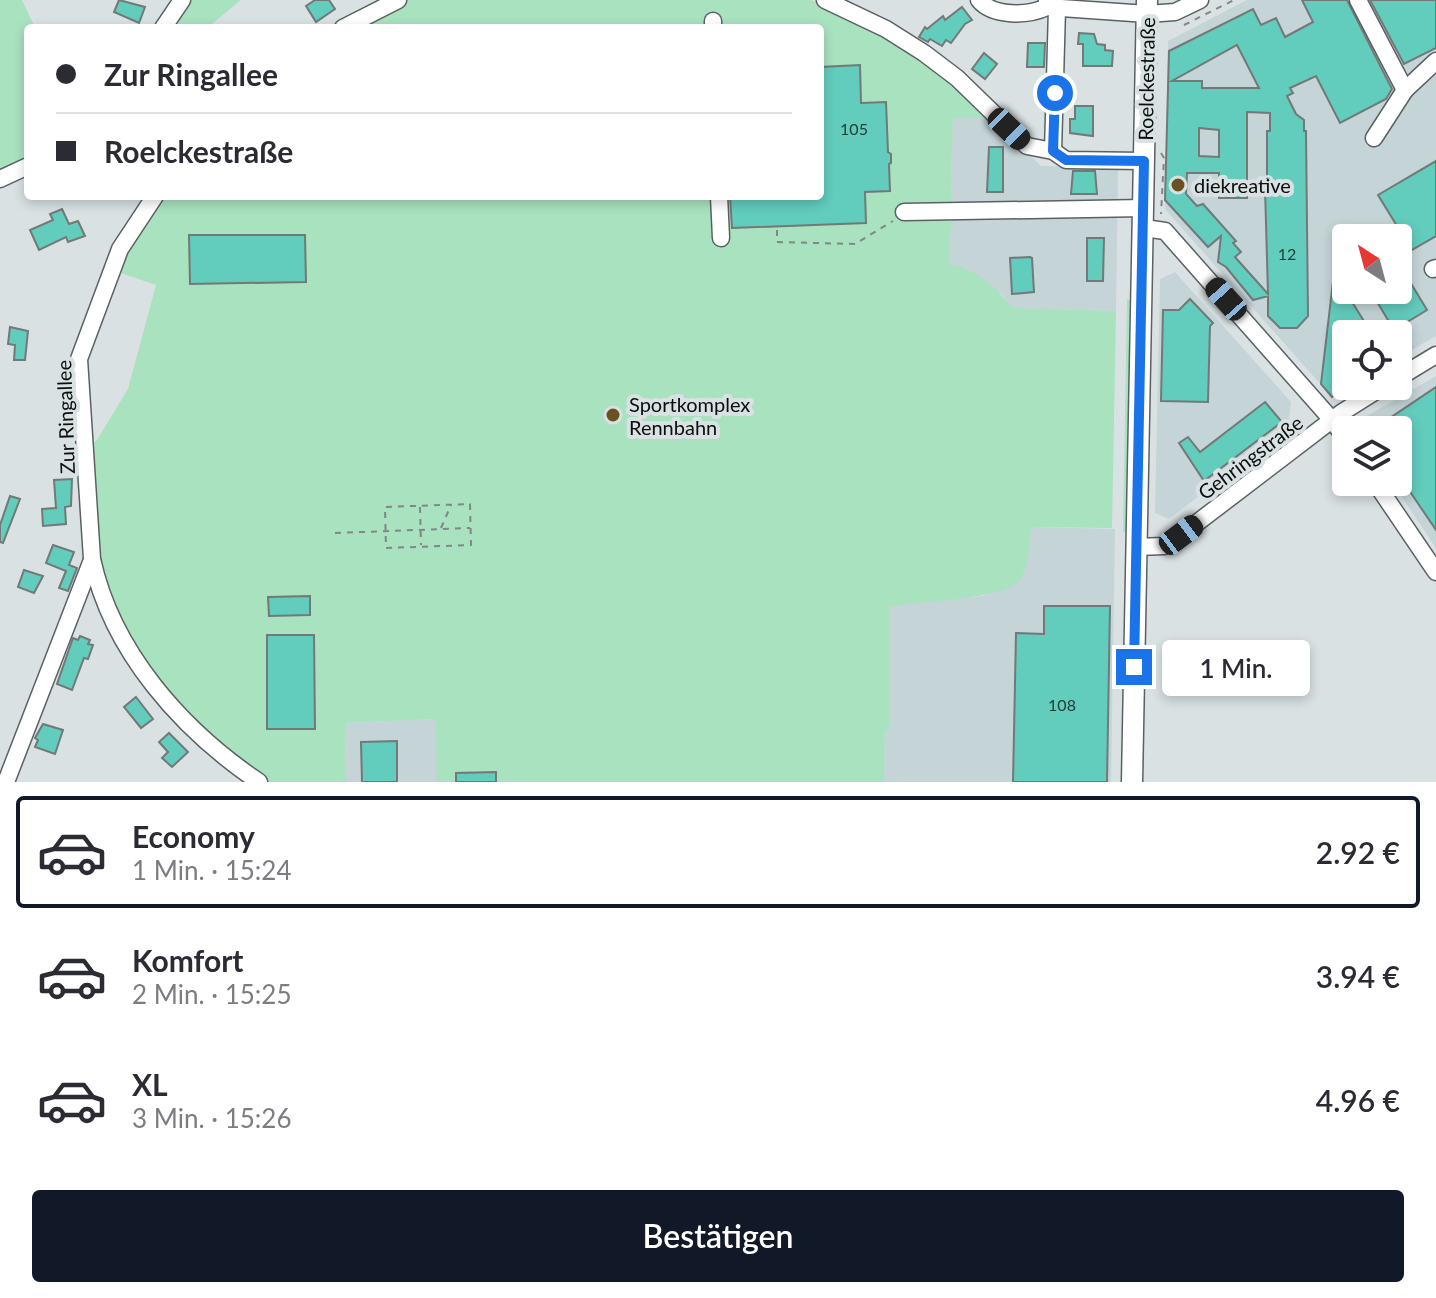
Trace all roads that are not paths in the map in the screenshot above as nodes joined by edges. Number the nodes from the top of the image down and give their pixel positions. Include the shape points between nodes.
1 (182, 0) edge
2 (398, 0) edge
3 (825, 0) edge
4 (979, 0) edge
5 (1200, 0) edge
6 (1358, 0) edge
7 (1050, 5) edge
8 (1147, 7) edge
9 (166, 24) edge
10 (351, 24) edge
11 (1436, 61) edge
12 (1405, 90) junction
13 (1374, 138) dead end
14 (1053, 151) junction
15 (1144, 161) junction
16 (24, 168) edge
17 (0, 179) edge
18 (152, 200) edge
19 (719, 200) edge
20 (904, 212) road end
21 (1144, 218) junction
22 (721, 238) dead end
23 (1436, 355) edge
24 (1412, 370) edge
25 (1363, 400) edge
26 (1338, 416) edge
27 (1332, 420) joint
28 (1384, 496) edge
29 (1136, 547) junction
30 (92, 559) junction
31 (1436, 572) edge
32 (6, 782) edge
33 (259, 782) edge
34 (1132, 782) edge

1 - 9 street
2 - 10 street
3 - 14 street via 924,53 1027,146
4 - 7 street via 993,11 1035,13
5 - 8 street via 1175,12
6 - 12 street
7 - 8 street
7 - 14 street
8 - 15 main road, Roelckestraße
11 - 12 street
12 - 13 street
14 - 15 street via 1066,160
15 - 21 main road, Roelckestraße
16 - 17 street
18 - 30 street, Zur Ringallee via 120,249 79,359
19 - 22 street
20 - 21 street
21 - 27 street via 1165,231
21 - 29 main road, Roelckestraße
23 - 24 street
25 - 26 street, Gehringstraße
27 - 29 street, Gehringstraße via 1181,535 1164,546
28 - 31 street
29 - 34 main road, Roelckestraße
30 - 32 street, Zur Ringallee
30 - 33 street, Zur Ringallee via 111,614 153,685 189,728

